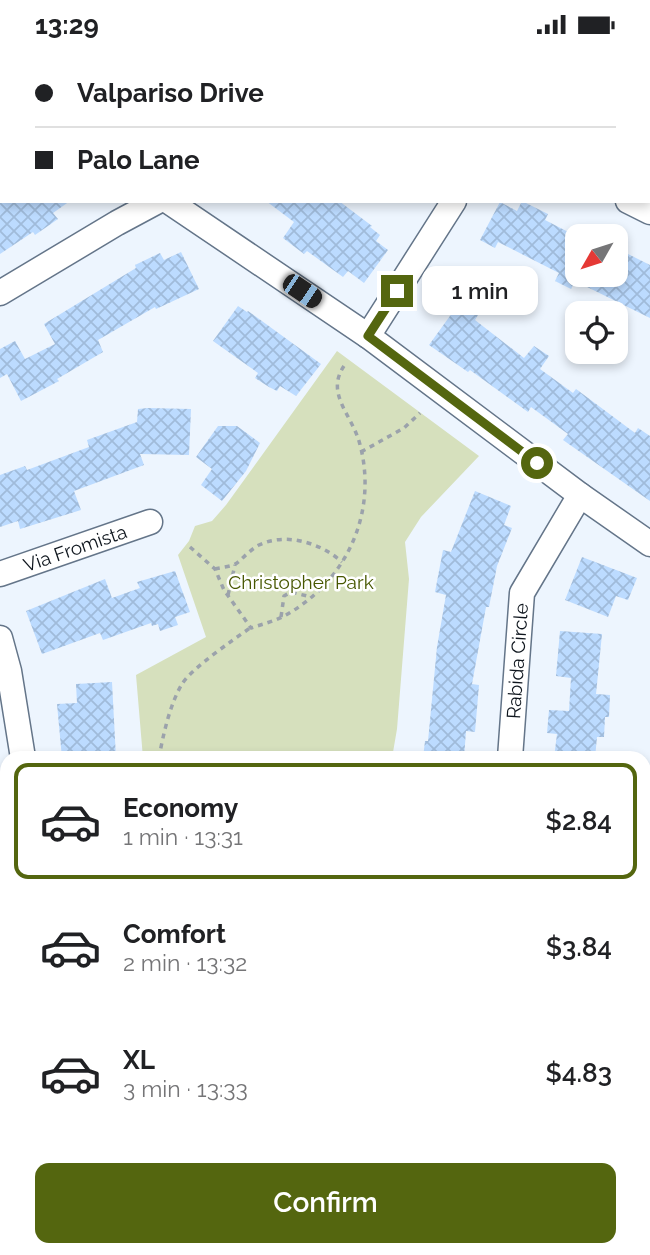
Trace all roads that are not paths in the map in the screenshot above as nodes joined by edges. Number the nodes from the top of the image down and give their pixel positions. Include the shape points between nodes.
1 (154, 203) edge
2 (171, 203) edge
3 (453, 203) edge
4 (632, 203) edge
5 (650, 212) edge
6 (0, 293) edge
7 (368, 336) junction
8 (580, 495) junction
9 (150, 522) dead end
10 (650, 544) edge
11 (0, 574) edge
12 (0, 638) edge
13 (22, 751) edge
14 (511, 751) edge

1 - 6 street
2 - 7 street
3 - 7 street
4 - 5 street
7 - 8 street
8 - 10 street
8 - 14 street, Rabida Circle via 522,593
9 - 11 street, Via Fromista
12 - 13 street

